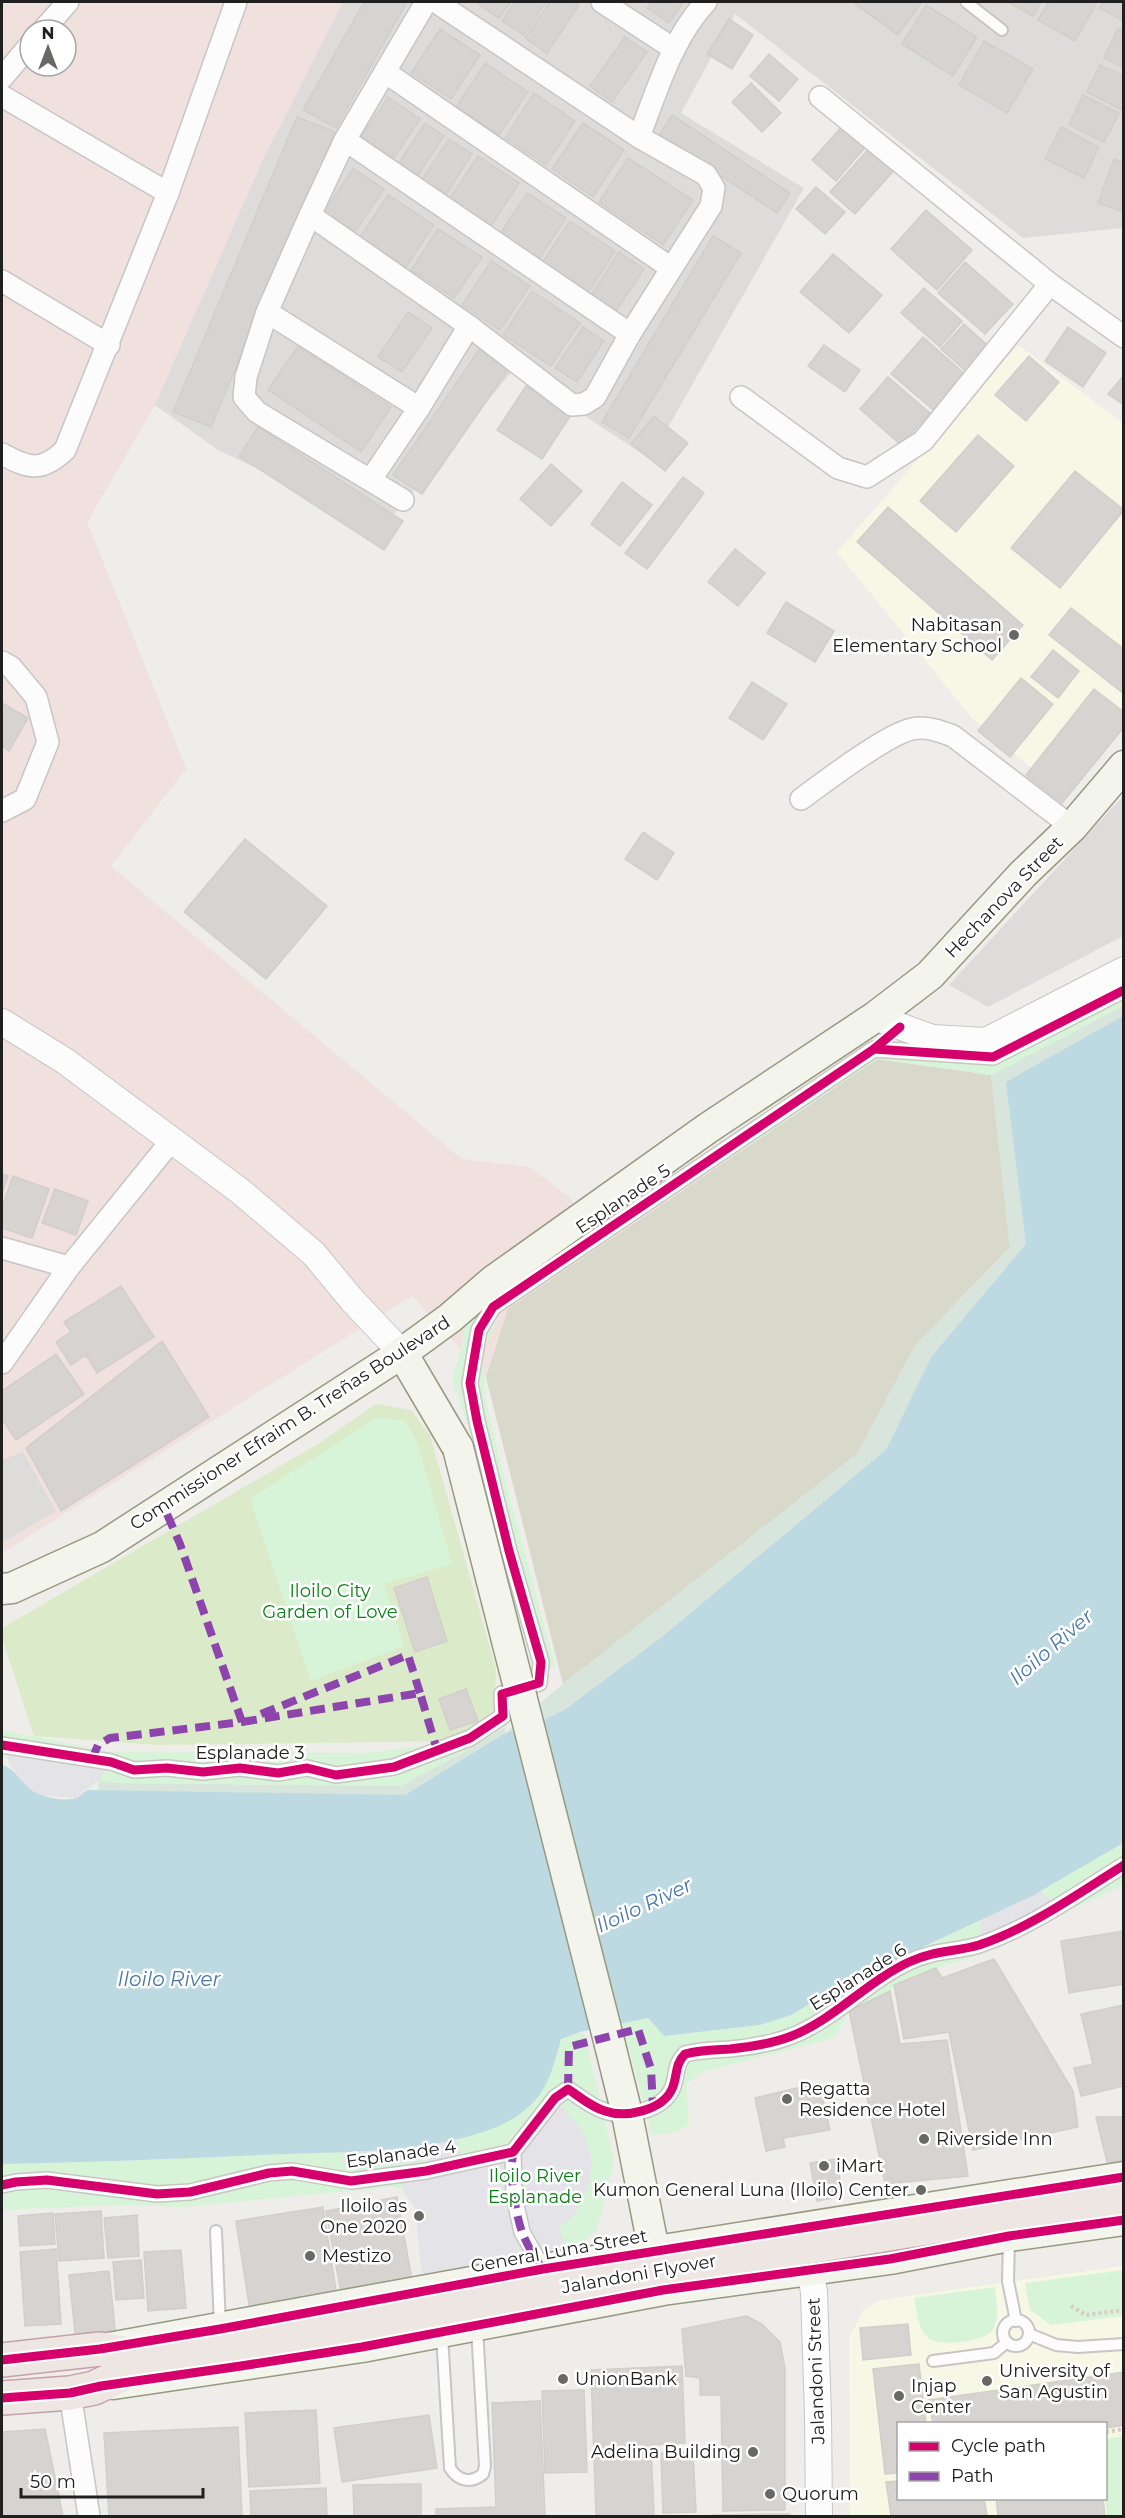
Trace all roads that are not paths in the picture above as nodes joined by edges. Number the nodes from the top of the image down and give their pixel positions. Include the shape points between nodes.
1 (68, 2) edge
2 (236, 2) edge
3 (426, 2) edge
4 (436, 2) edge
5 (603, 2) edge
6 (706, 2) edge
7 (966, 2) edge
8 (54, 18) edge
9 (1002, 30) dead end
10 (674, 49) junction
11 (18, 59) edge
12 (385, 72) junction
13 (2, 78) edge
14 (2, 96) edge
15 (820, 97) dead end
16 (639, 137) junction
17 (345, 140) junction
18 (168, 193) junction
19 (310, 215) junction
20 (671, 268) junction
21 (2, 281) edge
22 (1050, 284) junction
23 (267, 312) junction
24 (469, 326) junction
25 (630, 334) junction
26 (1124, 337) edge
27 (109, 345) junction
28 (741, 396) dead end
29 (419, 408) junction
30 (2, 454) edge
31 (371, 479) junction
32 (403, 500) dead end
33 (2, 662) edge
34 (1124, 766) edge
35 (801, 799) dead end
36 (2, 812) edge
37 (1072, 827) junction
38 (1124, 970) edge
39 (1124, 990) edge
40 (875, 1017) junction
41 (2, 1022) edge
42 (172, 1140) junction
43 (2, 1248) edge
44 (69, 1267) junction
45 (402, 1353) junction
46 (2, 1363) edge
47 (2, 1589) edge
48 (502, 1695) joint
49 (2, 1745) edge
50 (1124, 1866) edge
51 (627, 2114) junction
52 (513, 2152) junction
53 (1124, 2177) edge
54 (2, 2185) edge
55 (1124, 2198) edge
56 (1124, 2220) edge
57 (801, 2228) junction
58 (216, 2231) dead end
59 (1009, 2236) junction
60 (654, 2251) junction
61 (543, 2269) junction
62 (812, 2271) junction
63 (663, 2290) junction
64 (1016, 2321) junction
65 (477, 2325) junction
66 (442, 2332) junction
67 (1029, 2334) junction
68 (212, 2341) junction
69 (1007, 2342) junction
70 (1124, 2344) edge
71 (100, 2349) junction
72 (155, 2359) junction
73 (2, 2360) edge
74 (933, 2361) dead end
75 (85, 2389) junction
76 (2, 2398) edge
77 (89, 2517) edge
78 (819, 2517) edge

1 - 8 street
2 - 18 street
3 - 12 street
4 - 16 street
5 - 10 street
6 - 10 street
7 - 9 lane
10 - 16 street
11 - 13 street
12 - 17 street
12 - 20 street
14 - 18 street
15 - 22 street
16 - 20 street via 706,175 714,188 711,206
17 - 19 street
17 - 25 street
18 - 27 street
19 - 23 street
19 - 24 street
20 - 25 street
21 - 27 street
22 - 26 street
22 - 28 street via 923,441 867,477 838,468
23 - 29 street
23 - 31 street via 246,377 244,397 257,412
24 - 25 street via 572,405 584,404 595,396
24 - 29 street
27 - 30 street via 65,450 53,462 36,466 22,465
29 - 31 street
31 - 32 street
33 - 36 street via 36,697 48,742 25,799
34 - 37 main road, Hechanova Street
35 - 37 street via 882,743 911,729 932,729 953,736
37 - 40 main road, Hechanova Street via 930,975
38 - 40 street via 986,1041 932,1038
39 - 48 street, Esplanade 5 via 993,1057 874,1048 493,1307 479,1330 470,1383 509,1551 541,1662 539,1683
40 - 45 main road, Commissioner Efraim B. Treñas Boulevard via 708,1128 494,1281
41 - 42 street via 65,1061
42 - 44 street
42 - 45 street via 314,1254
43 - 44 street
44 - 46 street
45 - 47 main road, Commissioner Efraim B. Treñas Boulevard via 102,1547
45 - 51 main road, bridge via 458,1448
48 - 49 street, Esplanade 3 via 503,1716 470,1738 394,1767 336,1775 307,1768 278,1773 240,1768 203,1772 134,1770 111,1762
50 - 51 street, Esplanade 6 via 1044,1916 1007,1933 977,1946 929,1953 908,1962 799,2033 754,2046 685,2055 676,2067 672,2089 664,2100
51 - 52 street via 594,2107 568,2089 555,2098
51 - 60 main road
52 - 54 street, Esplanade 4 via 426,2171 351,2181 292,2171 269,2173 190,2192 157,2194 47,2180
52 - 61 street via 513,2186 520,2224
53 - 57 main road, General Luna Street
55 - 68 highway, Jalandoni Flyover, bridge
56 - 59 main road
57 - 60 main road, General Luna Street
57 - 62 street, Jalandoni Street
58 - 68 lane
59 - 62 main road
59 - 64 lane via 1008,2281
60 - 61 main road, General Luna Street
60 - 63 main road
61 - 68 main road, General Luna Street
62 - 63 main road
62 - 78 street, Jalandoni Street
63 - 65 main road
64 - 67 lane via 1024,2323
64 - 69 lane via 1003,2330
65 - 66 main road
65 - 66 lane via 485,2466 477,2479 462,2480 450,2468
66 - 75 main road
67 - 69 lane via 1019,2346
67 - 70 lane via 1056,2345
68 - 71 main road, General Luna Street
68 - 72 highway, Jalandoni Flyover
69 - 74 lane via 994,2353
71 - 72 highway, General Luna Street
71 - 73 highway, General Luna Street
72 - 75 highway
75 - 76 highway
75 - 77 street

